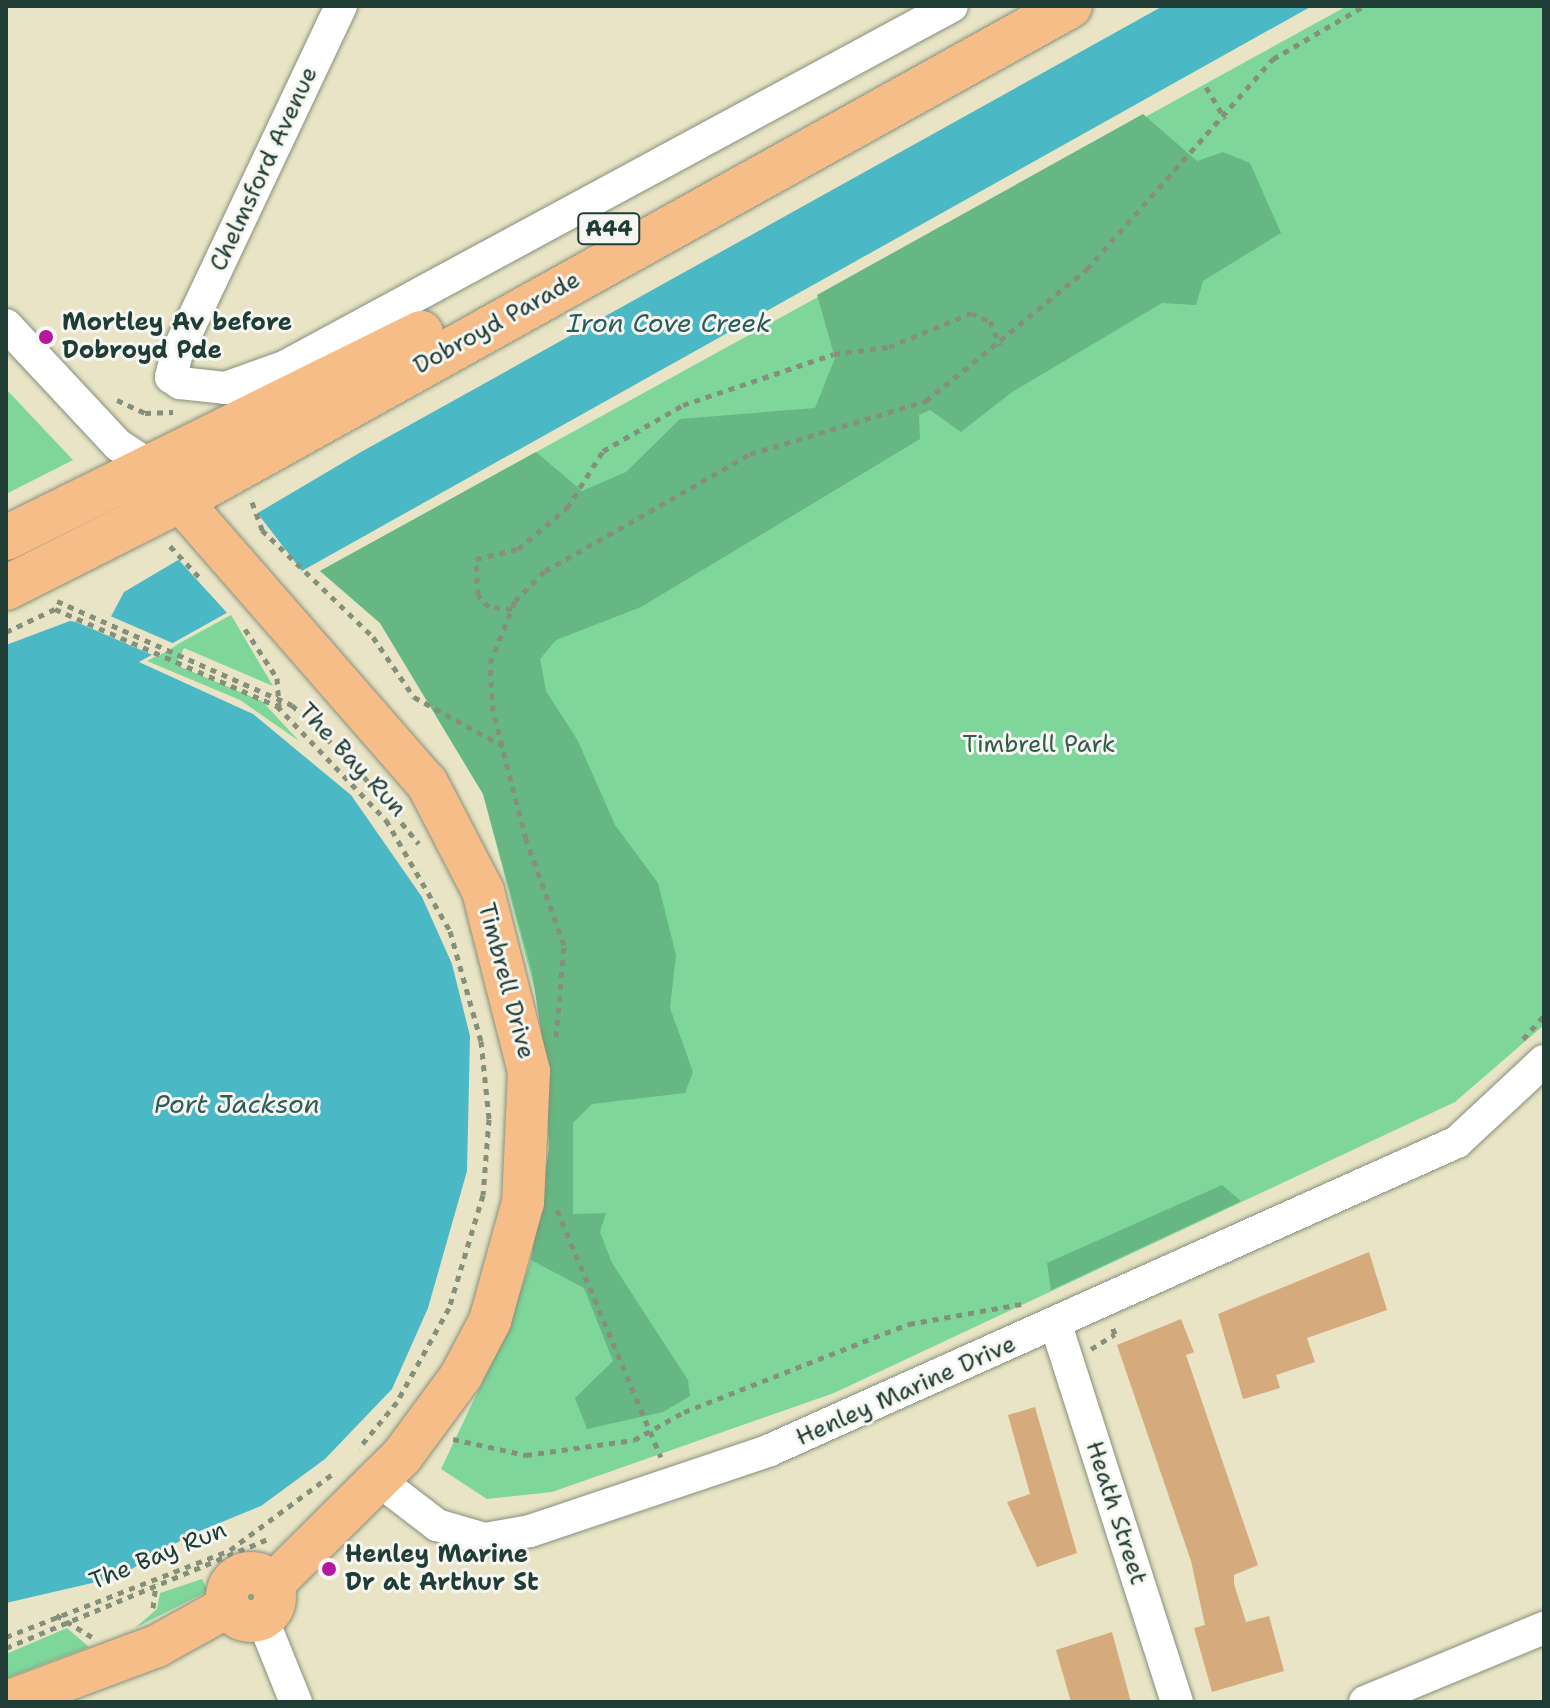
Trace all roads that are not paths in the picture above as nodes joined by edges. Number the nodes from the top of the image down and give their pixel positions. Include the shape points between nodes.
1 (341, 6) edge
2 (952, 6) edge
3 (1007, 6) edge
4 (1070, 6) edge
5 (6, 325) edge
6 (145, 443) junction
7 (194, 513) junction
8 (6, 538) edge
9 (6, 588) edge
10 (1544, 1061) edge
11 (1056, 1325) junction
12 (362, 1462) junction
13 (247, 1589) junction
14 (1544, 1628) edge
15 (7, 1702) edge
16 (296, 1702) edge
17 (1177, 1702) edge
18 (1365, 1702) edge

1 - 2 street, Chelmsford Avenue via 171,377 225,388 284,367
3 - 6 highway, Dobroyd Parade / A44 via 396,347
4 - 7 highway, Dobroyd Parade / A44
5 - 6 street via 118,445
6 - 7 main road, Timbrell Drive
6 - 8 highway, Dobroyd Parade / A44
7 - 9 highway, Dobroyd Parade / A44
7 - 12 main road, Timbrell Drive via 427,783 457,836 504,951 529,1071 523,1202 490,1321 461,1376
10 - 11 street, Henley Marine Drive via 1457,1142
11 - 12 street, Henley Marine Drive via 770,1450 485,1539 437,1525
11 - 17 street, Heath Street
12 - 13 main road
13 - 15 main road via 157,1646
13 - 16 street
14 - 18 street

